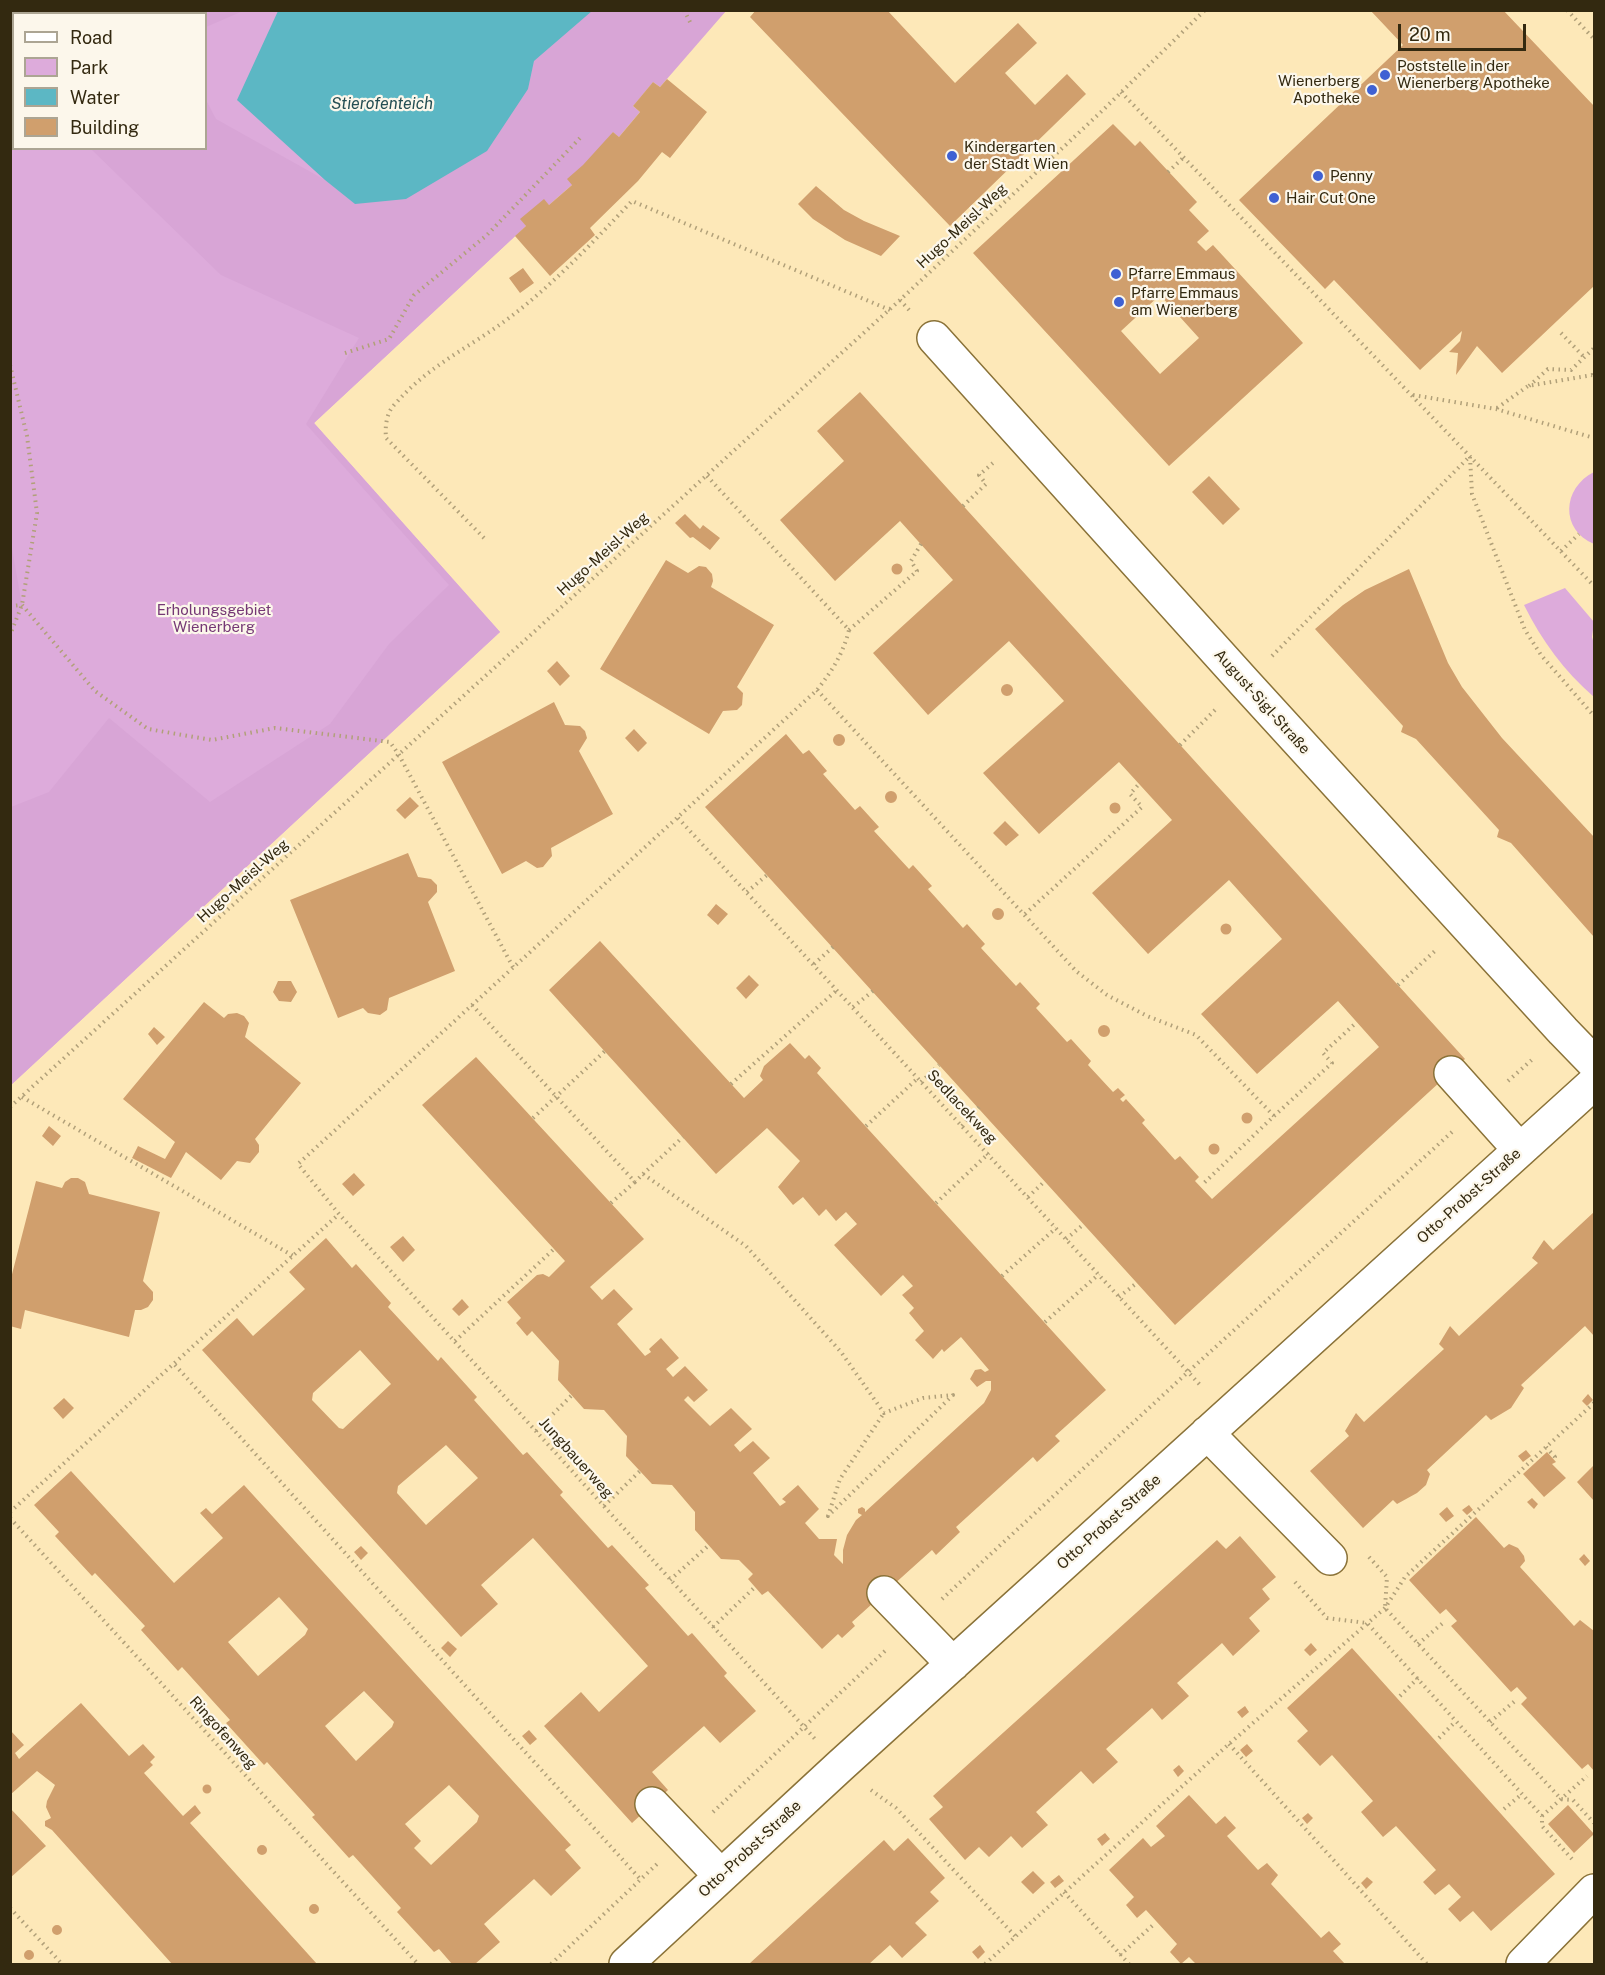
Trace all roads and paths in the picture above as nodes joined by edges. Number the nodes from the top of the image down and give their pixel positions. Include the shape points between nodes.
1 (684, 10) edge
2 (1205, 10) edge
3 (1567, 10) edge
4 (692, 26) dead end
5 (1594, 39) edge
6 (1121, 92) junction
7 (582, 136) dead end
8 (1184, 157) junction
9 (1168, 172) dead end
10 (890, 310) junction
11 (1561, 333) dead end
12 (933, 338) dead end
13 (1594, 348) edge
14 (345, 353) dead end
15 (1584, 357) junction
16 (10, 365) edge
17 (1594, 377) edge
18 (1528, 386) junction
19 (1412, 394) junction
20 (1496, 409) junction
21 (1022, 437) junction
22 (1594, 438) edge
23 (1470, 456) junction
24 (707, 476) junction
25 (963, 506) dead end
26 (1579, 534) dead end
27 (484, 538) dead end
28 (921, 544) dead end
29 (1561, 551) junction
30 (1594, 586) edge
31 (22, 605) junction
32 (10, 606) edge
33 (849, 630) junction
34 (10, 635) edge
35 (1245, 684) junction
36 (817, 690) junction
37 (1594, 715) edge
38 (1180, 745) dead end
39 (399, 755) junction
40 (1139, 784) dead end
41 (678, 818) junction
42 (767, 875) dead end
43 (747, 892) junction
44 (1025, 914) junction
45 (1464, 923) junction
46 (832, 947) dead end
47 (814, 964) junction
48 (513, 967) junction
49 (1398, 985) dead end
50 (837, 990) junction
51 (873, 991) dead end
52 (472, 1005) junction
53 (853, 1007) junction
54 (1357, 1022) dead end
55 (1563, 1031) junction
56 (605, 1051) dead end
57 (1594, 1063) edge
58 (939, 1065) dead end
59 (1451, 1072) dead end
60 (920, 1080) junction
61 (1594, 1083) edge
62 (731, 1084) dead end
63 (22, 1097) junction
64 (556, 1097) junction
65 (1481, 1106) junction
66 (10, 1107) edge
67 (979, 1107) dead end
68 (1274, 1116) junction
69 (532, 1118) dead end
70 (866, 1126) dead end
71 (962, 1126) junction
72 (683, 1137) dead end
73 (1520, 1150) junction
74 (988, 1153) junction
75 (643, 1174) junction
76 (1045, 1181) dead end
77 (635, 1182) junction
78 (1204, 1183) dead end
79 (1028, 1197) junction
80 (611, 1203) dead end
81 (936, 1203) dead end
82 (339, 1214) junction
83 (1084, 1224) dead end
84 (1056, 1228) junction
85 (1066, 1239) junction
86 (554, 1249) dead end
87 (295, 1257) junction
88 (1099, 1274) junction
89 (1002, 1276) dead end
90 (1137, 1282) dead end
91 (1119, 1297) junction
92 (1045, 1322) dead end
93 (455, 1341) junction
94 (175, 1365) junction
95 (1188, 1372) junction
96 (572, 1395) dead end
97 (1594, 1404) edge
98 (884, 1413) junction
99 (1217, 1423) junction
100 (536, 1431) junction
101 (1546, 1447) junction
102 (1554, 1459) dead end
103 (640, 1471) dead end
104 (604, 1506) junction
105 (10, 1512) edge
106 (10, 1518) edge
107 (709, 1545) dead end
108 (1363, 1551) dead end
109 (1330, 1558) dead end
110 (1288, 1574) dead end
111 (670, 1580) junction
112 (755, 1587) dead end
113 (884, 1593) dead end
114 (1385, 1608) junction
115 (1444, 1622) dead end
116 (1367, 1623) junction
117 (914, 1624) junction
118 (713, 1627) junction
119 (1419, 1644) junction
120 (953, 1664) junction
121 (1418, 1678) junction
122 (1400, 1696) dead end
123 (1516, 1700) dead end
124 (1456, 1721) junction
125 (1490, 1722) junction
126 (804, 1726) junction
127 (1439, 1738) dead end
128 (1229, 1744) junction
129 (840, 1766) junction
130 (1587, 1776) dead end
131 (1522, 1794) junction
132 (1561, 1800) junction
133 (652, 1804) dead end
134 (896, 1808) dead end
135 (1504, 1809) dead end
136 (1542, 1816) junction
137 (1594, 1823) edge
138 (685, 1838) junction
139 (721, 1876) junction
140 (1587, 1879) edge
141 (641, 1880) junction
142 (1064, 1892) junction
143 (10, 1908) edge
144 (1153, 1925) dead end
145 (1015, 1936) junction
146 (1120, 1955) junction
147 (62, 1965) edge
148 (418, 1965) edge
149 (551, 1965) edge
150 (626, 1965) edge
151 (985, 1965) edge
152 (1129, 1965) edge
153 (1427, 1965) edge
154 (1523, 1965) edge

1 - 4 path
2 - 6 path, Hugo-Meisl-Weg
3 - 5 path
6 - 8 path
6 - 10 path, Hugo-Meisl-Weg
7 - 14 path via 487,235 414,295 389,339
8 - 9 path
8 - 19 path
10 - 24 path, Hugo-Meisl-Weg
10 - 27 path via 632,201 557,279 508,319 424,374 392,406 385,426 386,438
11 - 15 path
12 - 21 street, August-Sigl-Straße
13 - 15 path
15 - 18 path via 1571,370 1548,369
16 - 31 path via 27,436 37,513
17 - 18 path
18 - 20 path
19 - 20 path
19 - 23 path
20 - 22 path
21 - 25 path via 979,475 986,484
21 - 35 street, August-Sigl-Straße
23 - 29 path
23 - 35 path
23 - 37 path via 1472,494 1525,630 1541,655
24 - 33 path
24 - 39 path, Hugo-Meisl-Weg
26 - 29 path
28 - 33 path via 910,561 917,571
29 - 30 path
31 - 32 path
31 - 34 path
31 - 39 path via 95,691 148,729 212,740 275,728 390,742
33 - 36 path via 845,649
35 - 38 path
35 - 45 street, August-Sigl-Straße
36 - 41 path
36 - 44 path
39 - 48 path
39 - 63 path, Hugo-Meisl-Weg
40 - 44 path via 1130,794 1142,807
41 - 43 path, Sedlacekweg
41 - 48 path
42 - 43 path
43 - 47 path, Sedlacekweg
44 - 68 path via 1076,971 1107,995 1196,1035
45 - 49 path
45 - 55 street, August-Sigl-Straße
46 - 47 path
47 - 50 path, Sedlacekweg
48 - 52 path
50 - 53 path, Sedlacekweg
50 - 62 path
51 - 53 path
52 - 64 path
52 - 82 path, Jungbauerweg via 298,1164
53 - 60 path, Sedlacekweg
54 - 68 path via 1323,1053 1332,1063
55 - 57 street, August-Sigl-Straße
55 - 65 path
56 - 64 path
58 - 60 path
59 - 65 street
60 - 70 path
60 - 71 path, Sedlacekweg
61 - 73 street, Otto-Probst-Straße
63 - 66 path, Hugo-Meisl-Weg
63 - 87 path
64 - 69 path
64 - 77 path
65 - 73 street
65 - 95 path
67 - 71 path
68 - 78 path
71 - 74 path, Sedlacekweg
72 - 75 path
73 - 99 street, Otto-Probst-Straße
74 - 79 path, Sedlacekweg
74 - 81 path
75 - 77 path
75 - 98 path via 746,1246 841,1352
76 - 79 path
77 - 80 path
79 - 84 path, Sedlacekweg
82 - 87 path
82 - 93 path, Jungbauerweg
83 - 85 path
84 - 85 path, Sedlacekweg
84 - 89 path
85 - 88 path, Sedlacekweg
86 - 93 path
87 - 94 path
88 - 91 path, Sedlacekweg
88 - 92 path
90 - 91 path
91 - 95 path, Sedlacekweg
93 - 100 path, Jungbauerweg
94 - 105 path
94 - 141 path
95 - 99 path, Sedlacekweg
95 - 117 path
96 - 100 path
97 - 101 path
98 - 98 path via 923,1398 953,1395 828,1516 840,1479
99 - 109 street
99 - 120 street, Otto-Probst-Straße
100 - 104 path, Jungbauerweg
101 - 102 path
101 - 114 path via 1404,1576
103 - 104 path
104 - 111 path, Jungbauerweg
106 - 148 path, Ringofenweg
107 - 111 path
108 - 114 path via 1387,1577
110 - 116 path via 1327,1618
111 - 118 path, Jungbauerweg
112 - 118 path
113 - 117 street
114 - 116 path
114 - 119 path
115 - 119 path
116 - 121 path
116 - 128 path
117 - 120 street
117 - 126 path
118 - 126 path, Jungbauerweg
119 - 125 path
120 - 129 street, Otto-Probst-Straße
121 - 122 path
121 - 124 path
123 - 125 path
124 - 127 path
124 - 131 path
125 - 132 path
126 - 129 path, Jungbauerweg
126 - 138 path
128 - 142 path
128 - 153 path
129 - 139 street, Otto-Probst-Straße
130 - 132 path
131 - 135 path
131 - 136 path
132 - 136 path
132 - 137 path via 1574,1800
133 - 138 street
134 - 145 path
136 - 140 path via 1542,1826
138 - 139 street
138 - 141 path
139 - 150 street, Otto-Probst-Straße
140 - 154 street
141 - 149 path
142 - 145 path
142 - 146 path
143 - 147 path
144 - 146 path
145 - 151 path
146 - 152 path

